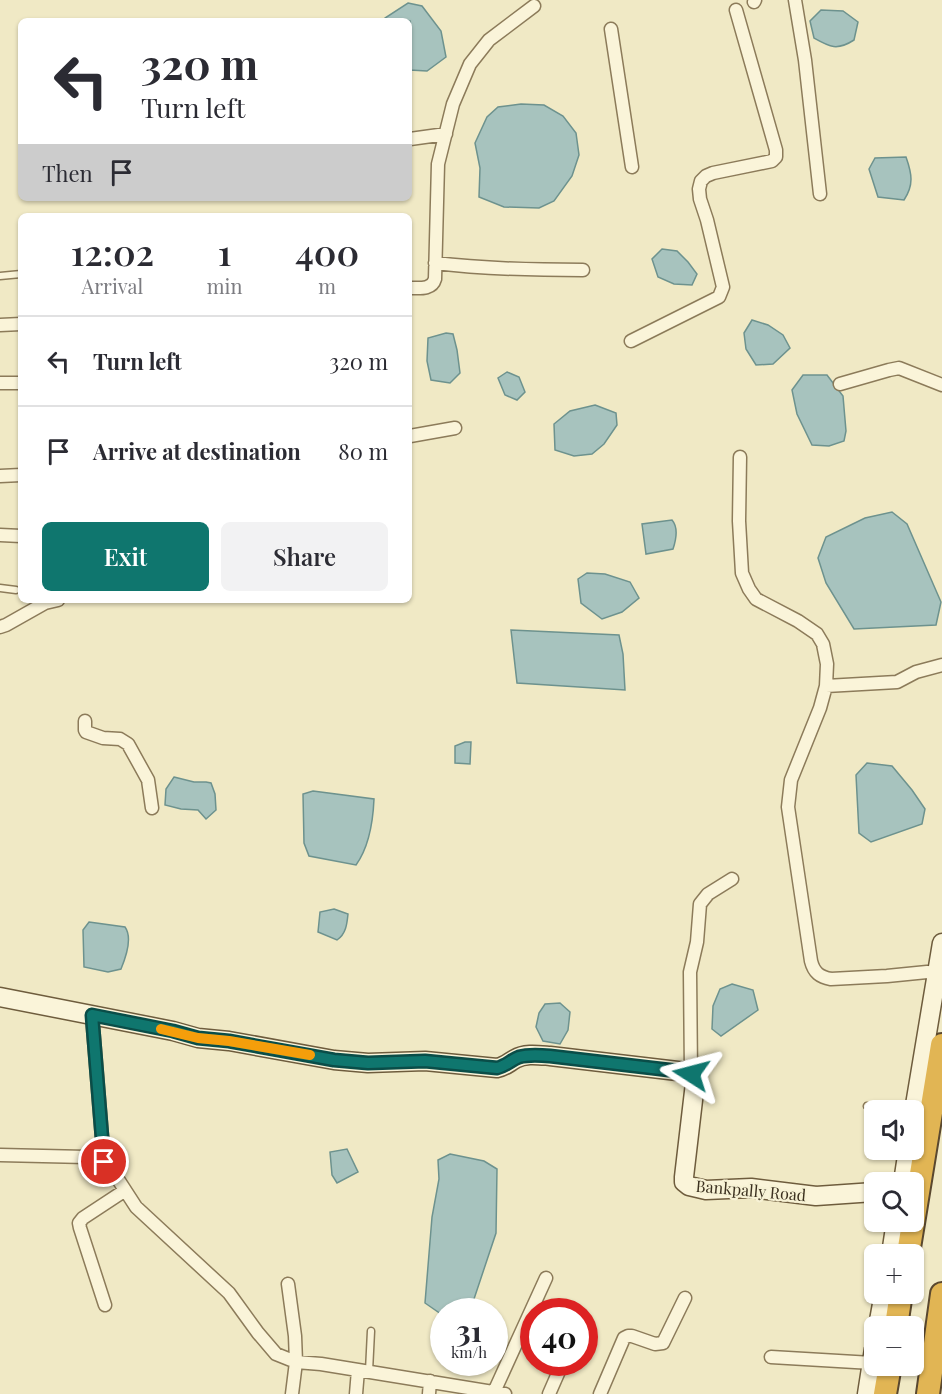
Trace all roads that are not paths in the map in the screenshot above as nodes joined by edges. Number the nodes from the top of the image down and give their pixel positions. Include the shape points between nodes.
1 (795, 0) edge
2 (534, 6) dead end
3 (736, 10) dead end
4 (611, 29) dead end
5 (446, 134) junction
6 (412, 139) edge
7 (632, 166) dead end
8 (820, 194) dead end
9 (435, 263) junction
10 (583, 270) dead end
11 (18, 274) edge
12 (0, 276) edge
13 (412, 288) edge
14 (18, 324) edge
15 (0, 325) edge
16 (631, 341) dead end
17 (0, 383) edge
18 (18, 383) edge
19 (840, 384) dead end
20 (942, 385) edge
21 (455, 428) dead end
22 (412, 436) edge
23 (740, 457) dead end
24 (18, 475) edge
25 (0, 476) edge
26 (0, 535) edge
27 (18, 536) edge
28 (0, 588) edge
29 (16, 590) dead end
30 (45, 603) edge
31 (0, 627) edge
32 (942, 665) edge
33 (826, 686) junction
34 (85, 721) dead end
35 (152, 808) dead end
36 (732, 879) dead end
37 (942, 943) edge
38 (937, 974) junction
39 (0, 997) edge
40 (92, 1015) junction
41 (942, 1045) edge
42 (691, 1074) junction
43 (916, 1100) edge
44 (0, 1155) edge
45 (104, 1162) junction
46 (124, 1191) junction
47 (864, 1193) edge
48 (910, 1244) edge
49 (546, 1278) dead end
50 (288, 1284) dead end
51 (942, 1294) edge
52 (685, 1298) dead end
53 (105, 1305) dead end
54 (371, 1331) dead end
55 (771, 1357) dead end
56 (864, 1359) edge
57 (296, 1362) junction
58 (364, 1371) junction
59 (557, 1376) edge
60 (873, 1376) edge
61 (882, 1376) edge
62 (429, 1388) edge
63 (500, 1393) edge
64 (292, 1394) edge
65 (356, 1394) edge
66 (549, 1394) edge
67 (600, 1394) edge
68 (867, 1394) edge
69 (885, 1394) edge
70 (928, 1394) edge

1 - 8 street
2 - 5 street via 489,40 470,64 453,104
3 - 16 street via 776,157 713,173 701,181 699,199 722,293
4 - 7 street
5 - 6 street
5 - 9 street via 438,164
9 - 10 street
9 - 13 street via 434,283
11 - 12 lane
14 - 15 street
17 - 18 street
19 - 20 street via 899,368
21 - 22 street
23 - 33 street via 742,573 756,599 817,634 827,664
24 - 25 street
26 - 27 street
28 - 29 lane
30 - 31 street
32 - 33 street via 897,682
33 - 38 street via 791,780 788,807 813,970 831,979
34 - 35 street via 86,732 128,744 148,780
36 - 42 street via 699,904 697,942 690,972
37 - 38 street
38 - 43 street
39 - 40 street
40 - 42 street via 198,1038 351,1062 425,1061 497,1068 528,1055
40 - 45 street
41 - 48 highway
42 - 47 street, Bankpally Road via 695,1083 684,1177 688,1186 816,1196
44 - 45 street via 87,1157
45 - 46 street
46 - 53 street via 79,1222
46 - 57 street via 136,1208 229,1293 276,1354
49 - 63 street
50 - 57 street
51 - 70 highway
52 - 67 street via 663,1342 624,1338
54 - 58 lane
55 - 56 street
57 - 58 street
57 - 64 street
58 - 62 street
58 - 65 street
59 - 66 street
60 - 68 street
61 - 69 highway
62 - 63 street

